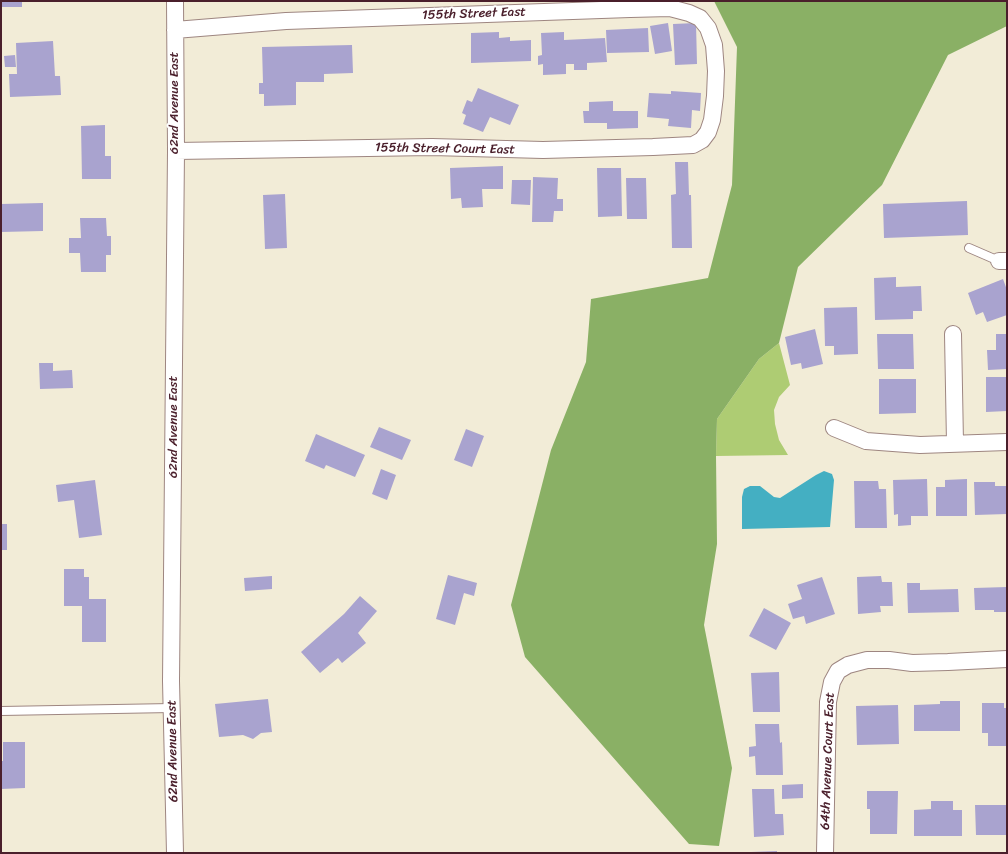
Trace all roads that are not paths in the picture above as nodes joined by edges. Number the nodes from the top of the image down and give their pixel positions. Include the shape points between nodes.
1 (175, 1) edge
2 (175, 30) junction
3 (708, 132) joint
4 (176, 151) junction
5 (969, 248) dead end
6 (1003, 261) edge
7 (953, 334) dead end
8 (834, 428) dead end
9 (1007, 442) edge
10 (955, 443) junction
11 (1007, 659) edge
12 (172, 708) junction
13 (1, 711) edge
14 (174, 853) edge
15 (825, 853) edge

1 - 2 street, 62nd Avenue East
2 - 3 street, 155th Street East via 286,21 670,8 700,18 708,28 714,45 715,96
2 - 4 street, 62nd Avenue East
3 - 4 street, 155th Street Court East via 694,145 653,147 544,150 432,147
4 - 12 street, 62nd Avenue East
5 - 6 lane
7 - 10 street
8 - 10 street via 866,442 920,445
9 - 10 street
11 - 15 street, 64th Avenue Court East via 912,663 867,660 848,665 838,671 832,682 828,702
12 - 13 lane
12 - 14 street, 62nd Avenue East

